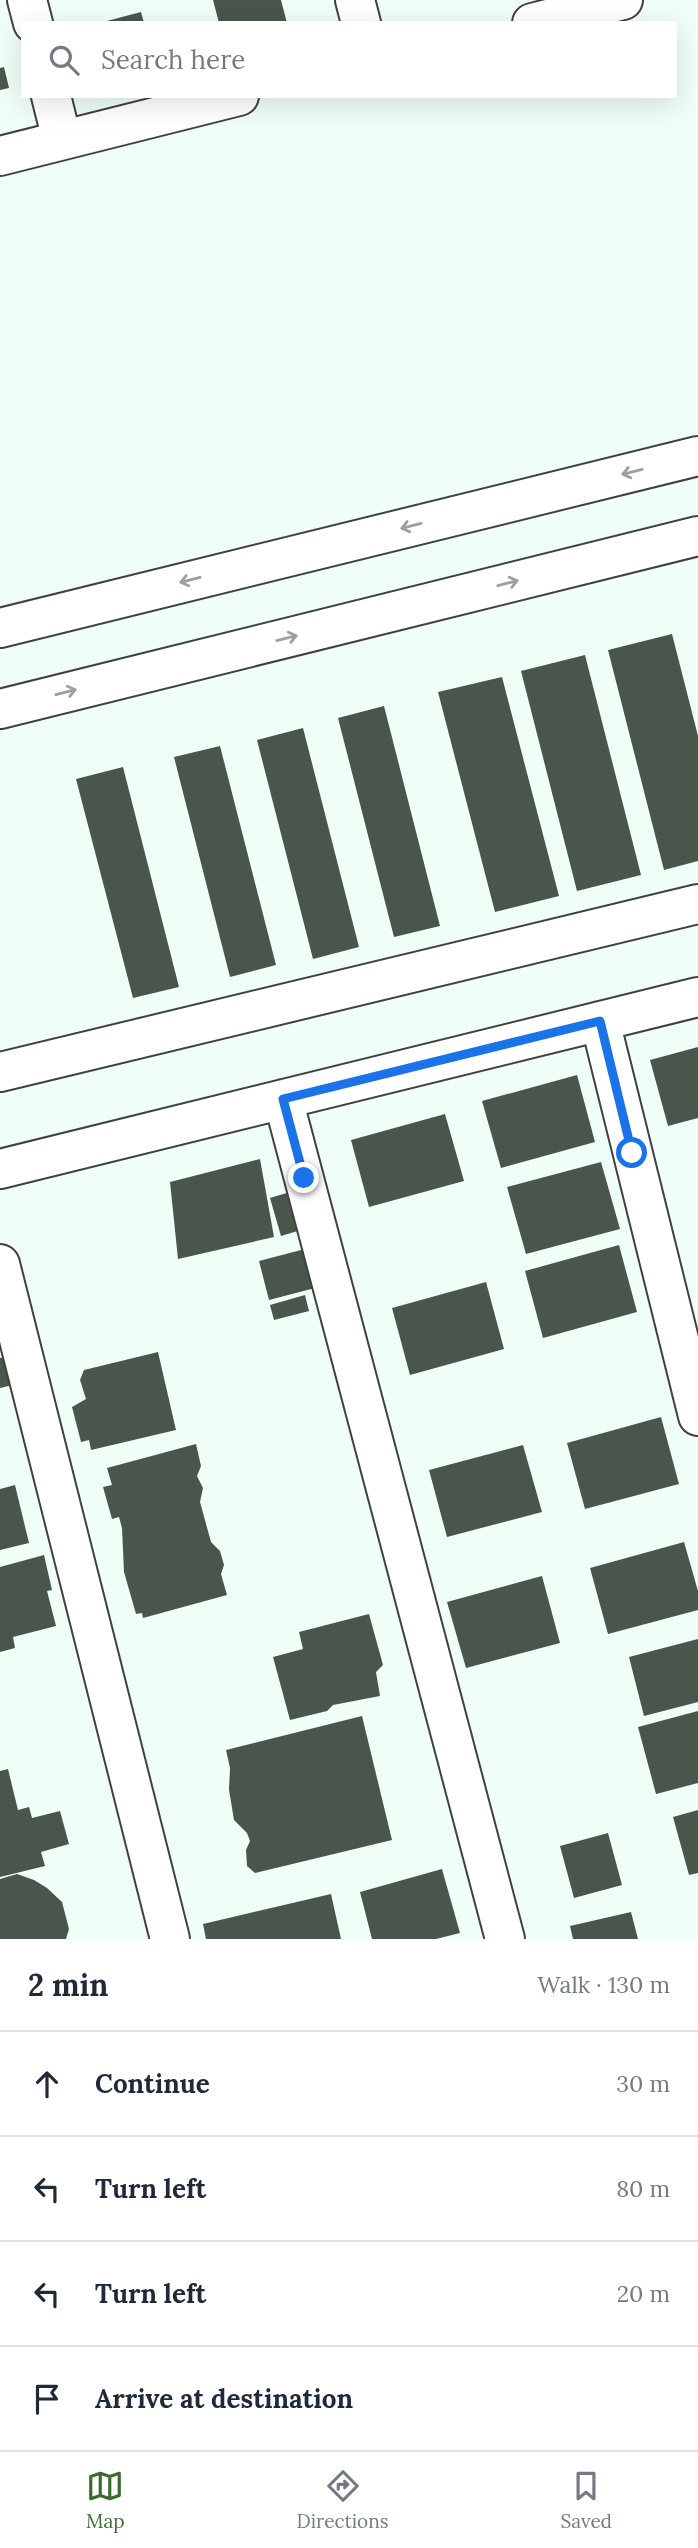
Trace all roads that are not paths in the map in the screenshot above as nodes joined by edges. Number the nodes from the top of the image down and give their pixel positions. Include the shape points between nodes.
1 (27, 0) edge
2 (355, 0) edge
3 (623, 0) edge
4 (32, 21) edge
5 (360, 21) edge
6 (540, 21) edge
7 (51, 98) edge
8 (231, 98) edge
9 (62, 141) junction
10 (0, 156) edge
11 (698, 456) edge
12 (698, 536) edge
13 (0, 628) edge
14 (0, 709) edge
15 (698, 904) edge
16 (698, 997) edge
17 (600, 1021) junction
18 (0, 1072) edge
19 (283, 1099) junction
20 (0, 1169) edge
21 (0, 1264) edge
22 (698, 1416) edge
23 (170, 1939) edge
24 (505, 1939) edge

1 - 4 street
2 - 5 street
3 - 6 street
7 - 9 street
8 - 9 street
9 - 10 street
11 -> 13 street
14 -> 12 street
15 - 18 street
16 - 17 street
17 - 19 street
17 - 22 street
19 - 20 street
19 - 24 street
21 - 23 street

